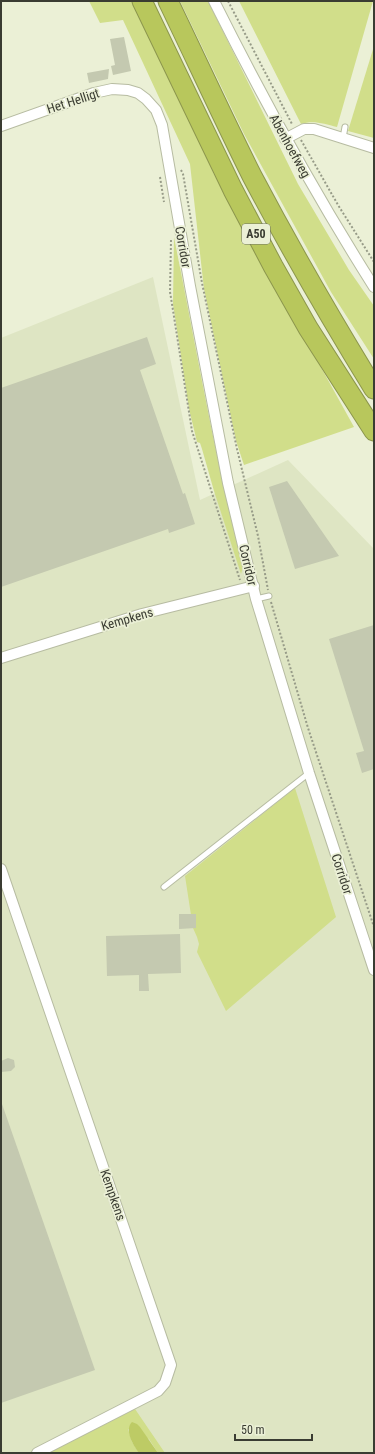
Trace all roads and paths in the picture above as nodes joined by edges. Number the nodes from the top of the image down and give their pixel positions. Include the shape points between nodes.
1 (142, 1) edge
2 (168, 1) edge
3 (214, 1) edge
4 (228, 1) edge
5 (146, 98) joint
6 (1, 126) edge
7 (294, 127) dead end
8 (345, 127) dead end
9 (300, 138) dead end
10 (343, 138) junction
11 (285, 139) junction
12 (374, 148) edge
13 (179, 167) dead end
14 (160, 175) dead end
15 (165, 209) dead end
16 (171, 237) dead end
17 (374, 262) edge
18 (374, 287) edge
19 (374, 389) edge
20 (374, 431) edge
21 (254, 586) junction
22 (243, 589) junction
23 (269, 596) junction
24 (256, 599) junction
25 (1, 658) edge
26 (309, 773) junction
27 (1, 869) edge
28 (164, 887) dead end
29 (374, 927) edge
30 (374, 970) edge
31 (37, 1453) edge

1 - 20 highway, A50 via 233,190 273,266 308,328
2 - 19 highway, A50 via 269,207 323,305
3 - 11 street, Abenhoefweg
4 - 7 path, Abenhoefweg
5 - 6 street, Het Helligt via 128,90 94,93
5 - 21 street, Corridor via 156,110 162,125 228,483
8 - 10 lane
9 - 17 path, Abenhoefweg
10 - 11 street via 318,130 304,129
10 - 12 street
11 - 18 street, Abenhoefweg
13 - 23 path, Corridor via 183,174 204,290
14 - 15 path
16 - 22 path, Corridor via 170,292 192,431
21 - 22 street, Kempkens
21 - 24 street, Corridor
22 - 25 street, Kempkens via 142,614
23 - 24 lane
23 - 29 path, Corridor via 308,728
24 - 26 street, Corridor
26 - 28 lane
26 - 30 street, Corridor
27 - 31 street, Kempkens via 171,1365 165,1383 158,1391

